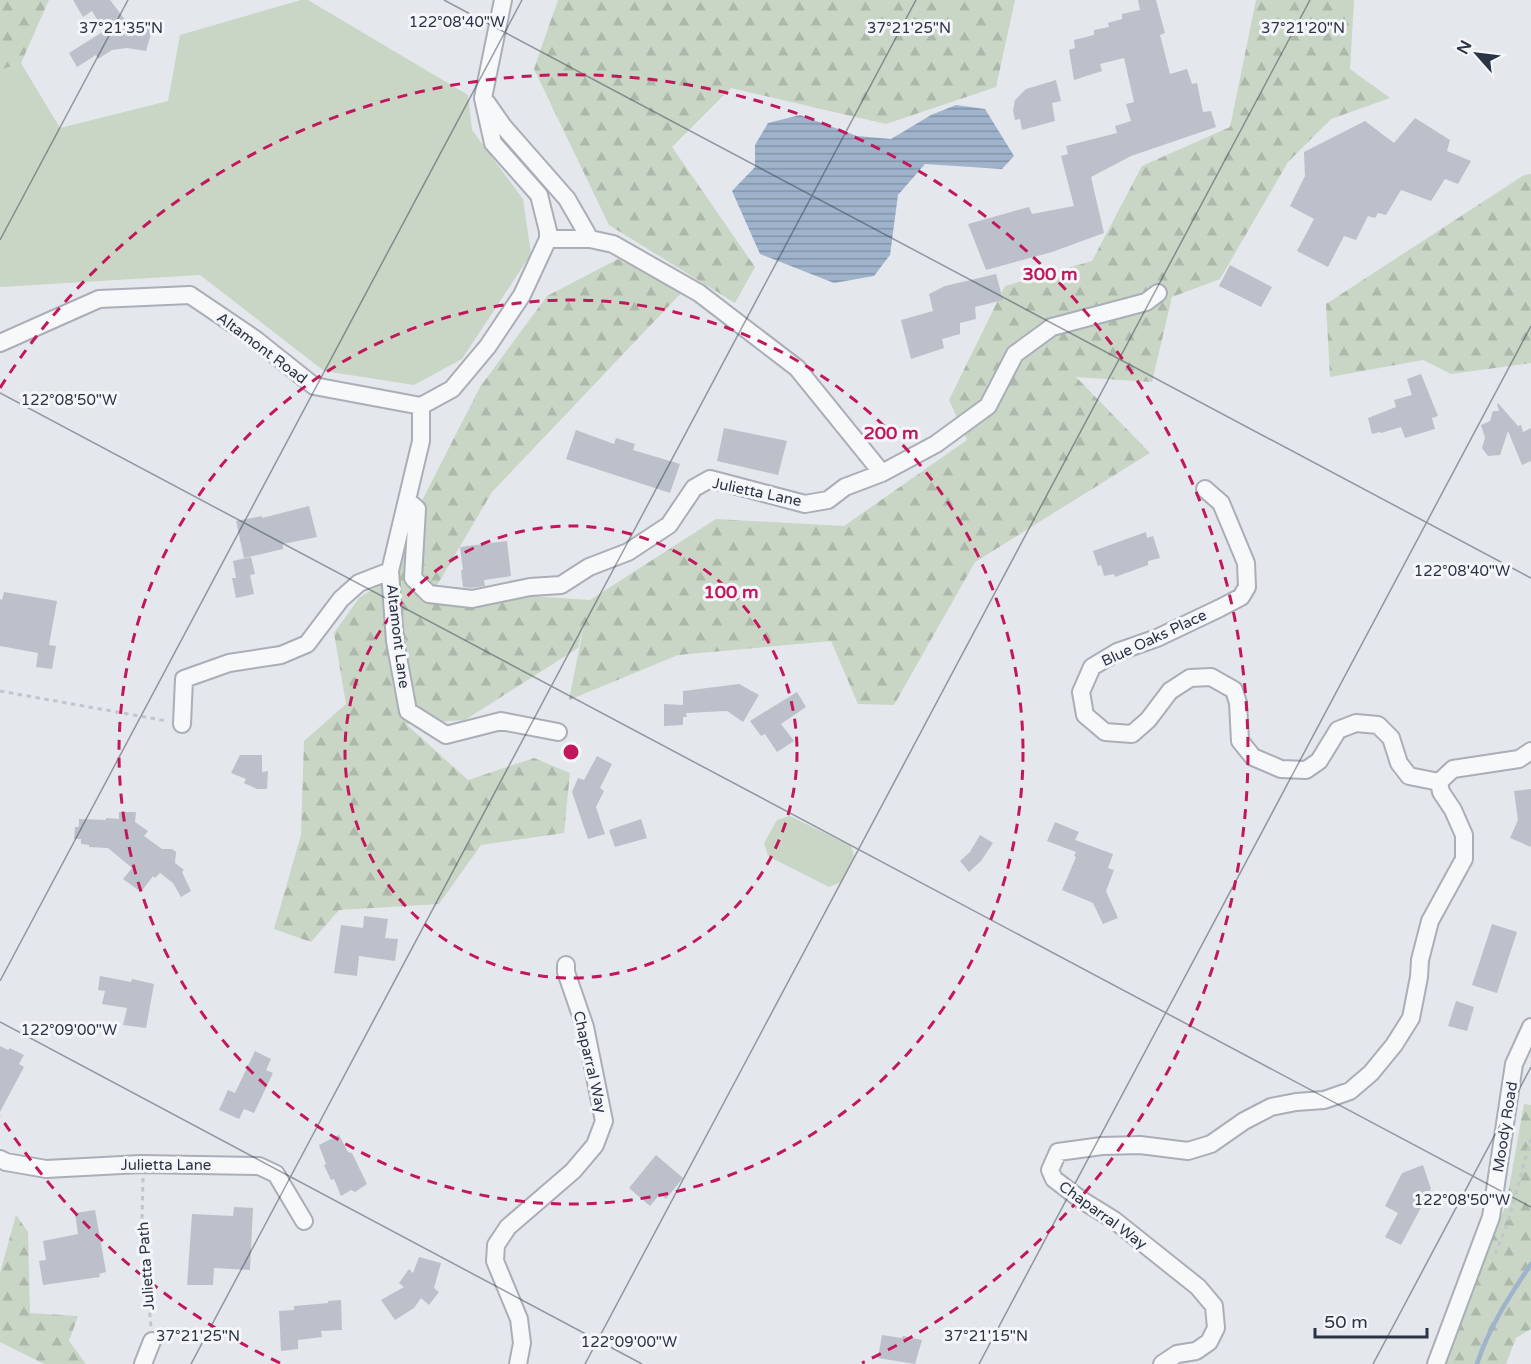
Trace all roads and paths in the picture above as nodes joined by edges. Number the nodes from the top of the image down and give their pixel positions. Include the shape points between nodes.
1 (503, 0) edge
2 (483, 98) junction
3 (548, 239) junction
4 (590, 239) junction
5 (1158, 293) dead end
6 (0, 343) edge
7 (421, 406) junction
8 (882, 473) junction
9 (1205, 489) dead end
10 (407, 500) junction
11 (390, 571) junction
12 (0, 691) edge
13 (182, 724) joint
14 (558, 732) dead end
15 (1531, 751) edge
16 (1439, 782) junction
17 (566, 965) dead end
18 (1531, 1027) edge
19 (0, 1159) edge
20 (141, 1164) junction
21 (304, 1221) dead end
22 (152, 1341) joint
23 (143, 1364) edge
24 (518, 1364) edge
25 (1162, 1364) edge
26 (1437, 1364) edge

1 - 2 street
2 - 3 street via 493,143 539,195
2 - 4 street via 567,200
3 - 4 street
3 - 7 street via 522,295 488,346 452,389
4 - 8 street via 613,244 699,293 797,368
5 - 8 street, Julietta Lane via 1146,302 1053,327 1015,354 988,406 936,444
6 - 7 street, Altamont Road via 99,299 190,295 314,386
7 - 10 street, Altamont Lane via 421,441
8 - 10 street, Julietta Lane via 845,487 828,500 805,504 710,479 694,488 669,525 628,552 589,567 561,585 472,599 429,594 413,578 417,509
9 - 16 street, Blue Oaks Place via 1221,503 1245,563 1248,577 1241,597 1092,667 1081,692 1085,716 1105,732 1132,734 1170,691 1190,678 1211,677 1234,690 1240,741 1253,757 1281,769 1306,770 1319,761 1338,730 1356,723 1378,725 1392,738 1399,764 1409,776
10 - 11 street, Altamont Lane
11 - 13 street via 359,583 341,599 307,644 281,656 229,663 184,679
11 - 14 street, Altamont Lane via 395,641 408,711 446,735 501,721
12 - 13 path
15 - 16 street via 1519,759 1453,769
16 - 25 street, Chaparral Way via 1464,835 1464,859 1430,921 1411,1018 1371,1073 1350,1091 1324,1100 1271,1107 1211,1144 1188,1151 1140,1145 1058,1152 1050,1170 1054,1179 1114,1220 1198,1287 1214,1306 1216,1328 1209,1342 1196,1351 1177,1353
17 - 24 street, Chaparral Way via 585,1027 604,1121 595,1145 573,1171 508,1227 496,1245 495,1261 519,1319 522,1343
18 - 26 street, Moody Road via 1514,1064 1491,1217
19 - 20 street, Julietta Lane via 46,1169
20 - 21 street, Julietta Lane via 259,1166 276,1174
20 - 22 path, Julietta Path
22 - 23 street

